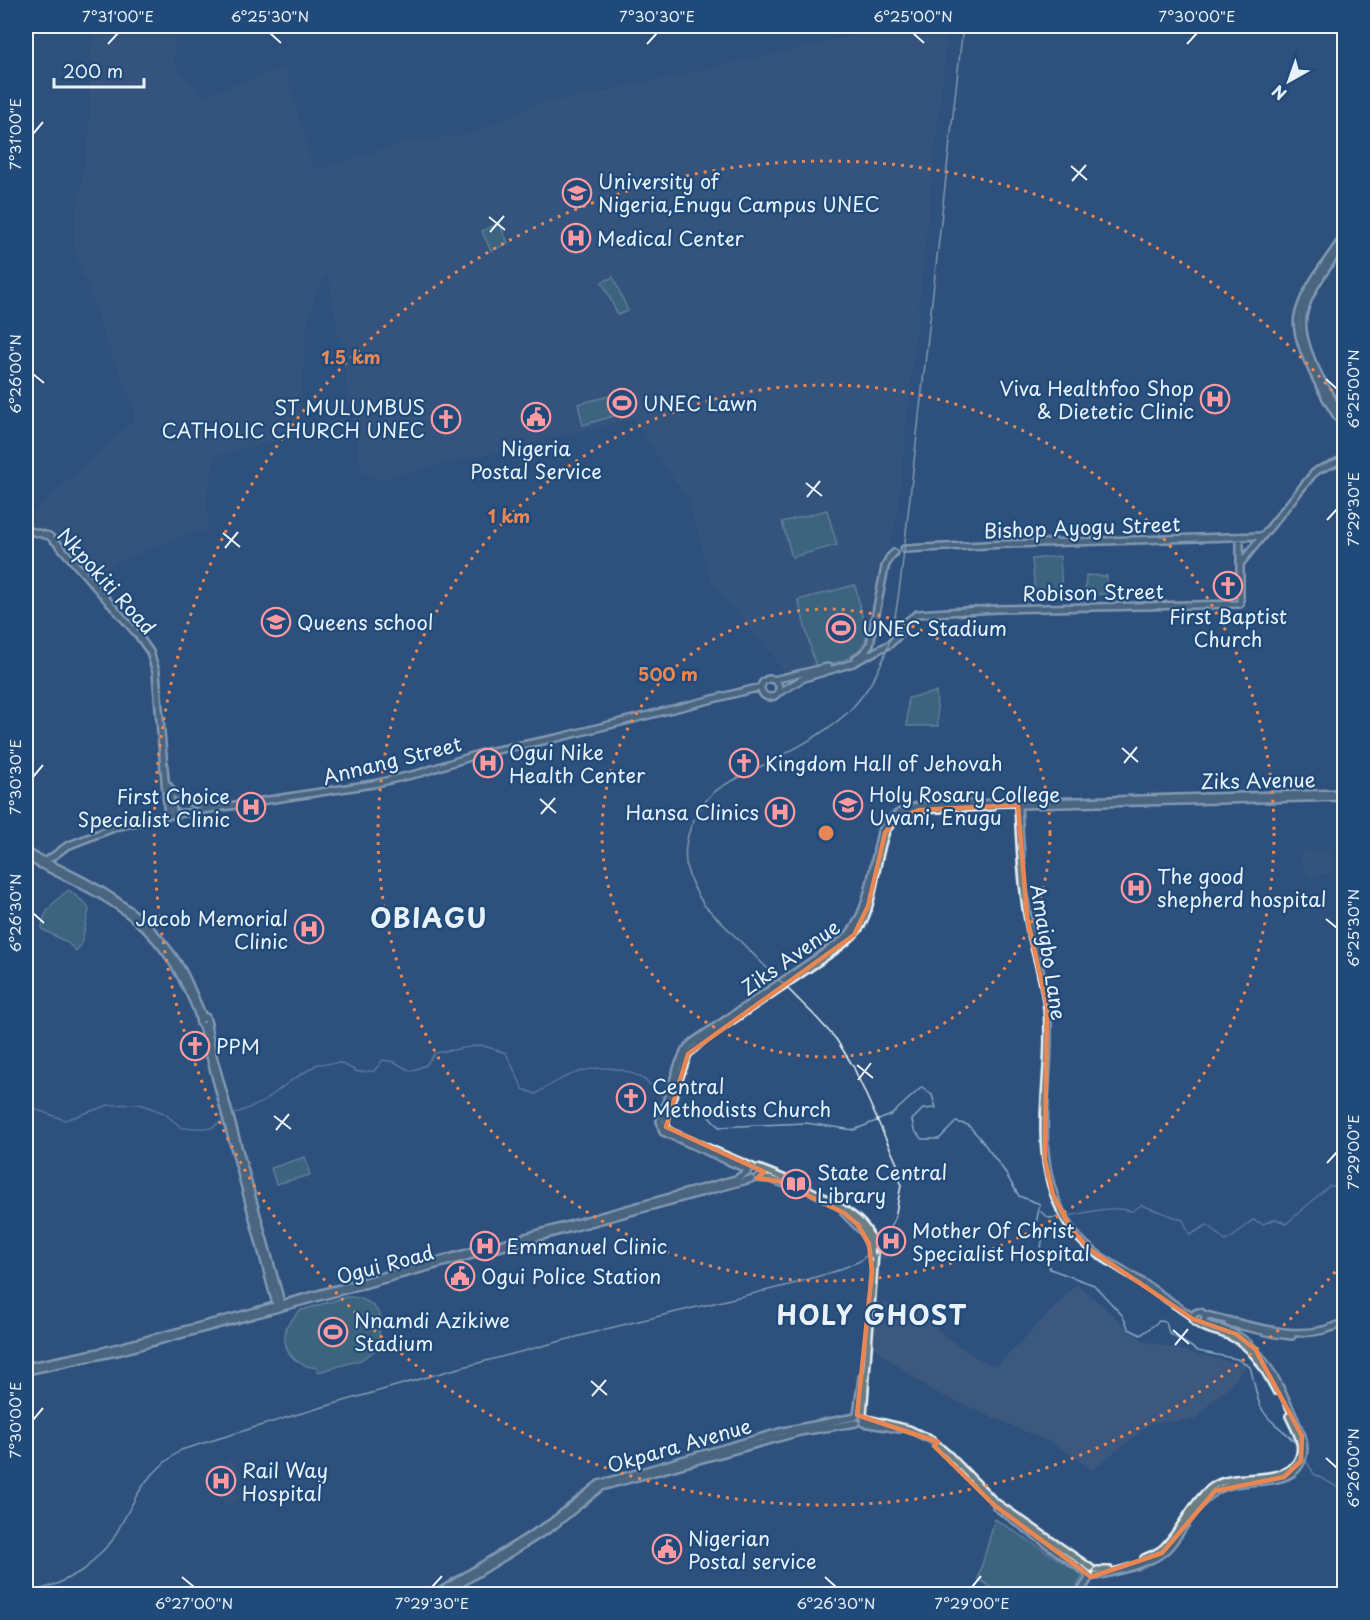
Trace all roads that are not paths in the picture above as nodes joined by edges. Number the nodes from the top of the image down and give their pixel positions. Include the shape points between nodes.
1 (1344, 236) edge
2 (1344, 243) edge
3 (1344, 419) edge
4 (1344, 427) edge
5 (1344, 459) edge
6 (26, 530) edge
7 (1261, 536) junction
8 (1240, 538) junction
9 (904, 549) dead end
10 (894, 553) dead end
11 (1240, 564) junction
12 (868, 653) junction
13 (773, 680) junction
14 (761, 687) junction
15 (778, 693) junction
16 (164, 774) junction
17 (167, 784) junction
18 (1344, 795) edge
19 (178, 797) junction
20 (168, 799) junction
21 (1018, 806) junction
22 (218, 809) junction
23 (171, 815) junction
24 (26, 852) edge
25 (26, 857) edge
26 (43, 864) junction
27 (673, 1091) junction
28 (751, 1169) junction
29 (754, 1179) junction
30 (873, 1252) junction
31 (276, 1296) junction
32 (279, 1306) junction
33 (1193, 1317) junction
34 (1203, 1320) junction
35 (1344, 1324) edge
36 (26, 1369) edge
37 (860, 1419) junction
38 (669, 1466) junction
39 (1092, 1574) junction
40 (436, 1594) edge
41 (444, 1594) edge
42 (1079, 1594) edge

1 - 4 main road via 1310,287 1297,325 1316,378
2 - 3 main road via 1311,293 1302,326 1313,361
5 - 7 main road via 1315,472
6 - 16 main road, Nkpokiti Road via 52,538 150,652 156,672
7 - 8 main road, Bishop Ayogu Street
7 - 11 main road
8 - 9 main road, Bishop Ayogu Street
8 - 11 main road
10 - 12 main road via 885,567
11 - 12 main road, Robison Street via 1240,604 914,615 895,639
12 - 13 main road via 845,663
12 - 15 main road via 849,664 804,678
13 - 14 main road via 765,681
13 - 15 main road
14 - 15 main road via 767,696
14 - 22 main road, Annang Street via 480,754 373,784
16 - 17 main road
16 - 20 main road
17 - 19 main road
17 - 20 main road
18 - 21 main road, Ziks Avenue
18 - 27 main road, Ziks Avenue via 1054,800 902,809 881,832 863,911 854,929 688,1046 680,1060
19 - 20 main road
19 - 22 main road
20 - 23 main road
21 - 27 main road, Ziks Avenue via 919,810 896,819 885,832 859,930 693,1047
21 - 33 main road, Amaigbo Lane via 1027,916 1047,1006 1044,1119 1047,1175 1053,1196 1089,1249
22 - 23 main road, Annang Street
23 - 26 main road, Annang Street via 96,833 60,849
24 - 26 main road
25 - 26 main road
26 - 31 main road via 121,902 163,942 182,970 203,1022
27 - 28 main road, Ziks Avenue via 660,1124 664,1133
28 - 29 main road
28 - 29 main road via 760,1173
28 - 30 main road via 827,1200 852,1215 867,1229
28 - 32 main road, Ogui Road via 726,1182
29 - 30 main road via 778,1181 844,1213 863,1232
29 - 32 main road, Ogui Road
30 - 37 main road
31 - 32 main road
31 - 32 main road
32 - 36 main road, Ogui Road via 114,1353
33 - 34 main road, Amaigbo Lane via 1194,1322
33 - 34 main road via 1197,1312
34 - 35 main road via 1286,1335 1317,1334
34 - 39 main road via 1254,1354 1285,1407 1302,1454 1295,1470 1286,1476 1215,1491 1162,1553 1131,1567
37 - 38 main road, Okpara Avenue via 805,1428
37 - 39 main road, Okpara Avenue via 907,1428 935,1445 994,1501
38 - 40 main road, Okpara Avenue via 598,1484 552,1522
38 - 41 main road, Okpara Avenue via 601,1487 552,1527
39 - 42 main road

